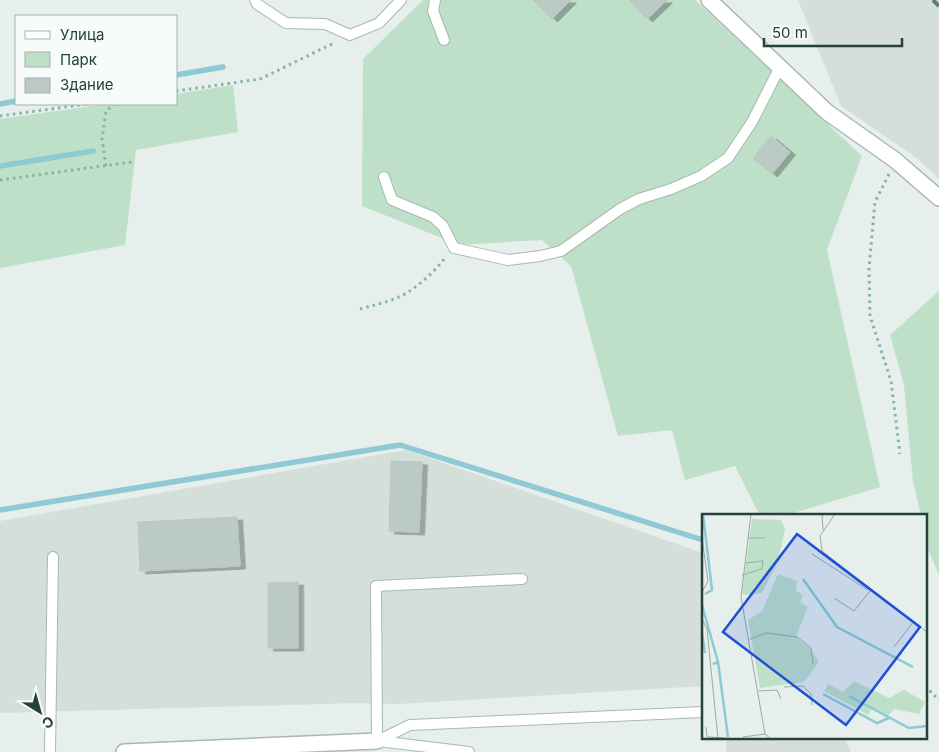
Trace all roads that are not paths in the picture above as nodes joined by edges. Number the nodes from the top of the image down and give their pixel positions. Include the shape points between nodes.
1 (255, 0) edge
2 (401, 0) edge
3 (435, 0) edge
4 (709, 0) edge
5 (444, 40) dead end
6 (780, 67) junction
7 (384, 177) dead end
8 (939, 198) edge
9 (53, 557) dead end
10 (522, 579) dead end
11 (702, 712) edge
12 (378, 741) junction
13 (50, 752) edge
14 (124, 752) edge
15 (469, 752) edge

1 - 2 lane via 286,24 325,24 350,35 379,24
3 - 5 lane via 433,11
4 - 6 street
6 - 7 lane via 752,122 728,158 701,176 620,209 561,251 508,260 454,248 443,226 433,217 392,200
6 - 8 street via 827,112 895,160
9 - 13 lane
10 - 12 lane via 376,586
11 - 12 lane via 410,725
12 - 14 street
12 - 15 lane

